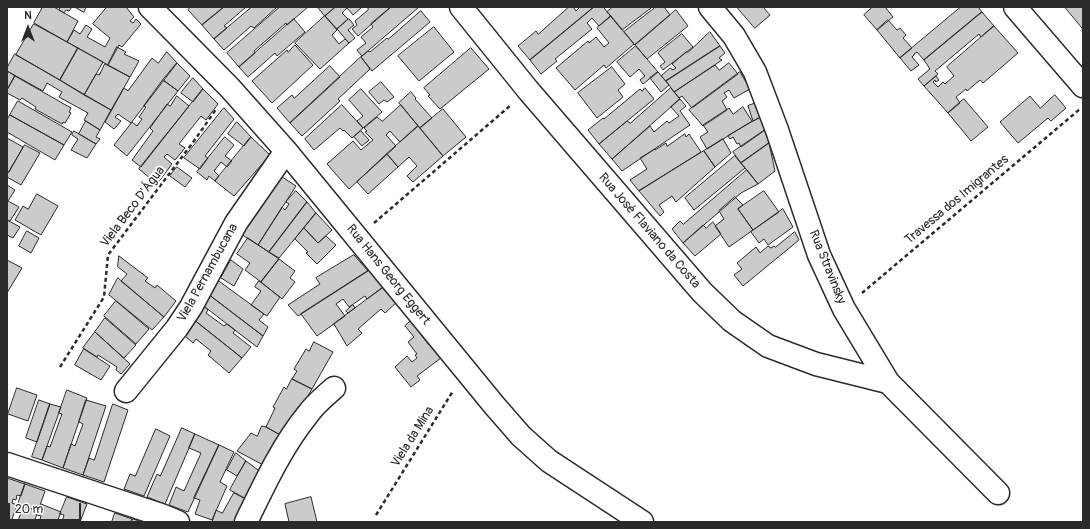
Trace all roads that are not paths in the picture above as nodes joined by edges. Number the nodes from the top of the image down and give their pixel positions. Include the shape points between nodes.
1 (150, 7) edge
2 (461, 7) edge
3 (710, 7) edge
4 (1015, 7) edge
5 (1083, 86) edge
6 (286, 151) junction
7 (888, 382) junction
8 (334, 388) dead end
9 (126, 391) dead end
10 (7, 464) edge
11 (998, 493) dead end
12 (178, 522) edge
13 (246, 522) edge
14 (642, 522) edge

1 - 6 street, Rua Hans Georg Eggert via 230,88
2 - 7 street, Rua José Flaviano da Costa via 528,90 702,292 732,321 768,346 816,364
3 - 7 street, Rua Stravinsky via 734,36 755,72 819,255 844,309
4 - 5 street
6 - 9 street, Viela Pernambucana via 236,223 191,307 172,335
6 - 14 street, Rua Hans Georg Eggert via 517,431 549,461
7 - 11 street, Rua Stravinsky
8 - 13 street via 295,430
10 - 12 street

